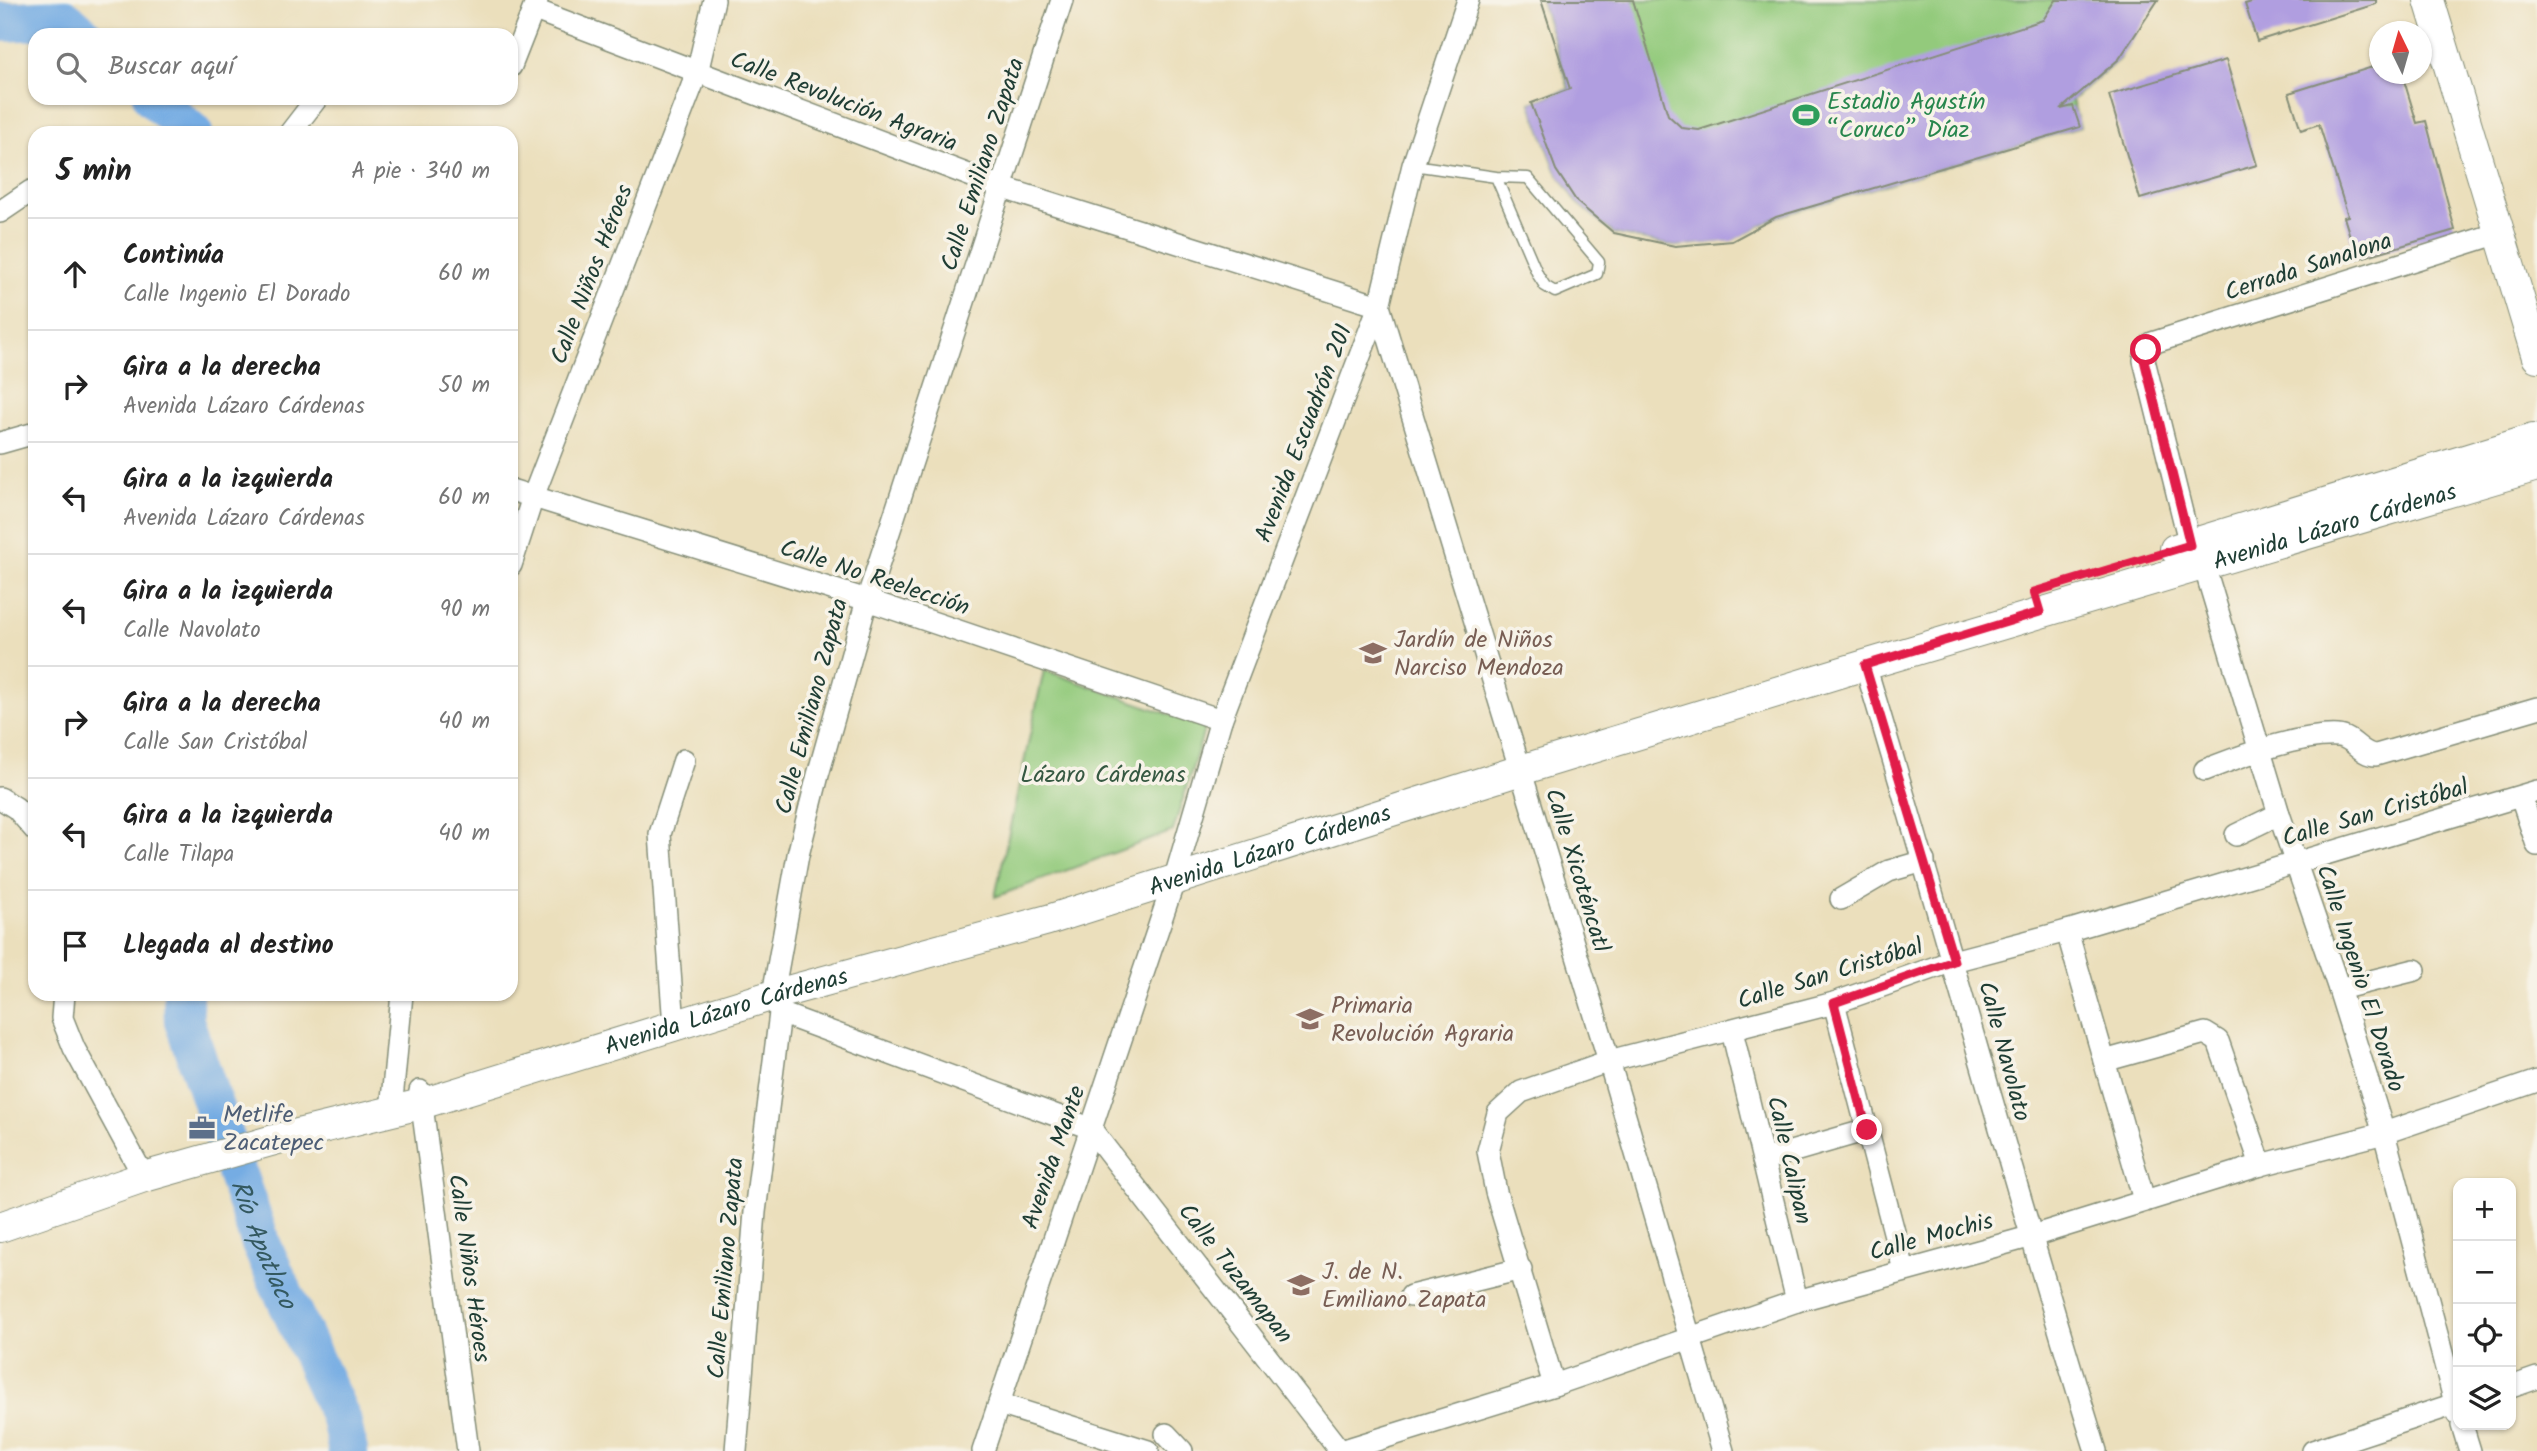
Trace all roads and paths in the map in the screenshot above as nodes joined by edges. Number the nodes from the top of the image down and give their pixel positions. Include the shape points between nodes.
1 (713, 0) edge
2 (1062, 0) edge
3 (1468, 0) edge
4 (2429, 0) edge
5 (536, 5) edge
6 (518, 49) edge
7 (697, 73) junction
8 (312, 105) edge
9 (295, 126) edge
10 (1413, 165) junction
11 (1496, 177) junction
12 (1003, 188) junction
13 (28, 193) edge
14 (0, 212) edge
15 (2499, 233) junction
16 (1379, 306) junction
17 (2537, 357) edge
18 (2144, 360) joint
19 (28, 435) edge
20 (0, 443) edge
21 (2536, 447) edge
22 (518, 492) edge
23 (533, 497) junction
24 (518, 543) edge
25 (2197, 554) junction
26 (867, 600) junction
27 (2037, 602) junction
28 (1865, 665) junction
29 (2537, 708) edge
30 (1221, 720) junction
31 (2260, 749) junction
32 (684, 760) dead end
33 (1518, 761) junction
34 (2205, 770) dead end
35 (2529, 794) edge
36 (0, 798) edge
37 (2279, 814) junction
38 (28, 822) edge
39 (2236, 835) dead end
40 (2537, 845) edge
41 (1924, 862) junction
42 (2295, 863) junction
43 (1177, 870) junction
44 (1841, 899) dead end
45 (2067, 931) junction
46 (1954, 961) junction
47 (2415, 970) dead end
48 (2339, 989) junction
49 (778, 997) junction
50 (63, 1001) edge
51 (401, 1001) edge
52 (1834, 1003) junction
53 (673, 1012) junction
54 (1732, 1031) junction
55 (2104, 1061) junction
56 (1609, 1062) junction
57 (2537, 1081) edge
58 (407, 1102) junction
59 (1090, 1128) junction
60 (1867, 1130) junction
61 (2384, 1133) junction
62 (1762, 1160) junction
63 (2261, 1165) junction
64 (152, 1169) junction
65 (2144, 1200) junction
66 (0, 1210) edge
67 (0, 1227) edge
68 (2029, 1237) junction
69 (1521, 1269) junction
70 (1904, 1270) junction
71 (1411, 1296) dead end
72 (1797, 1301) junction
73 (1690, 1336) junction
74 (2537, 1378) edge
75 (1554, 1385) junction
76 (2516, 1385) edge
77 (2453, 1392) edge
78 (999, 1404) junction
79 (2453, 1408) edge
80 (2464, 1430) edge
81 (1166, 1434) dead end
82 (468, 1451) edge
83 (736, 1451) edge
84 (983, 1451) edge
85 (1148, 1451) edge
86 (1182, 1451) edge
87 (1341, 1451) edge
88 (1723, 1451) edge
89 (2096, 1451) edge
90 (2313, 1451) edge
91 (2470, 1451) edge

1 - 7 street, Calle Niños Héroes
2 - 12 street, Calle Emiliano Zapata
3 - 10 street, Avenida Escuadrón 201
4 - 15 main road
5 - 6 street
5 - 7 street, Calle Revolución Agraria
7 - 12 street, Calle Revolución Agraria
7 - 23 street, Calle Niños Héroes
8 - 9 street
10 - 11 lane
10 - 16 street, Avenida Escuadrón 201
11 - 11 lane via 1545,286 1555,292 1597,274 1599,262 1534,184 1519,176
12 - 16 street, Calle Revolución Agraria
12 - 26 street, Calle Emiliano Zapata
13 - 14 street
15 - 17 main road
15 - 18 street, Cerrada Sanalona via 2152,343
16 - 30 street, Avenida Escuadrón 201
16 - 33 street, Calle Xicoténcatl
18 - 25 street, Calle Ingenio El Dorado
19 - 20 street
21 - 25 main road, Avenida Lázaro Cárdenas
22 - 23 street, Calle No Reelección
23 - 24 street, Calle Niños Héroes
23 - 26 street, Calle No Reelección
25 - 27 main road, Avenida Lázaro Cárdenas
25 - 31 street, Calle Ingenio El Dorado
26 - 30 street, Calle No Reelección
26 - 49 street, Calle Emiliano Zapata via 801,842
27 - 28 main road, Avenida Lázaro Cárdenas
27 - 33 main road, Avenida Lázaro Cárdenas
28 - 33 main road, Avenida Lázaro Cárdenas
28 - 41 street, Calle Navolato
29 - 31 street via 2376,755 2335,736
30 - 43 street, Avenida Escuadrón 201
31 - 34 street
31 - 37 street, Calle Ingenio El Dorado
32 - 53 street via 660,834
33 - 43 main road, Avenida Lázaro Cárdenas
33 - 56 street, Calle Xicoténcatl
35 - 40 street
35 - 42 street, Calle San Cristóbal
36 - 38 street
37 - 39 street
37 - 42 street, Calle Ingenio El Dorado
41 - 44 street via 1889,871
41 - 46 street, Calle Navolato
42 - 45 street, Calle San Cristóbal
42 - 48 street, Calle Ingenio El Dorado
43 - 49 main road, Avenida Lázaro Cárdenas
43 - 59 street, Avenida Mante
45 - 46 street, Calle San Cristóbal
45 - 55 street
46 - 52 street, Calle San Cristóbal
46 - 68 street, Calle Navolato
47 - 48 street
48 - 61 street, Calle Ingenio El Dorado
49 - 53 main road, Avenida Lázaro Cárdenas
49 - 58 main road, Avenida Lázaro Cárdenas
49 - 59 street
49 - 83 street, Calle Emiliano Zapata
50 - 64 street via 62,1018 74,1048
51 - 58 street, Calle Niños Héroes
52 - 54 street, Calle San Cristóbal
52 - 60 street
53 - 58 main road, Avenida Lázaro Cárdenas
54 - 56 street, Calle San Cristóbal
54 - 62 street, Calle Calipan
55 - 63 street via 2205,1033 2218,1041
55 - 65 street
56 - 69 street, Calle San Cristóbal via 1521,1092 1498,1113 1488,1151
56 - 73 street, Calle Xicoténcatl
57 - 61 street, Calle Mochis
58 - 64 main road, Avenida Lázaro Cárdenas
58 - 82 street, Calle Niños Héroes
59 - 78 street, Avenida Mante
59 - 87 street, Calle Tuzamapan
60 - 62 street
60 - 70 street
61 - 63 street, Calle Mochis
61 - 77 street, Calle Ingenio El Dorado
62 - 72 street, Calle Calipan
63 - 65 street, Calle Mochis
64 - 66 main road, Avenida Lázaro Cárdenas
64 - 67 main road, Avenida Lázaro Cárdenas
65 - 68 street, Calle Mochis
68 - 70 street, Calle Mochis
68 - 89 street, Calle Navolato
69 - 71 street
69 - 75 street, Calle San Cristóbal
70 - 72 street, Calle Mochis
72 - 73 street, Calle Mochis
73 - 75 street, Calle Mochis
73 - 88 street, Calle Xicoténcatl
74 - 76 street
75 - 87 street, Calle Mochis
78 - 84 street, Avenida Mante
78 - 85 street
79 - 90 street
80 - 91 street
81 - 86 street

